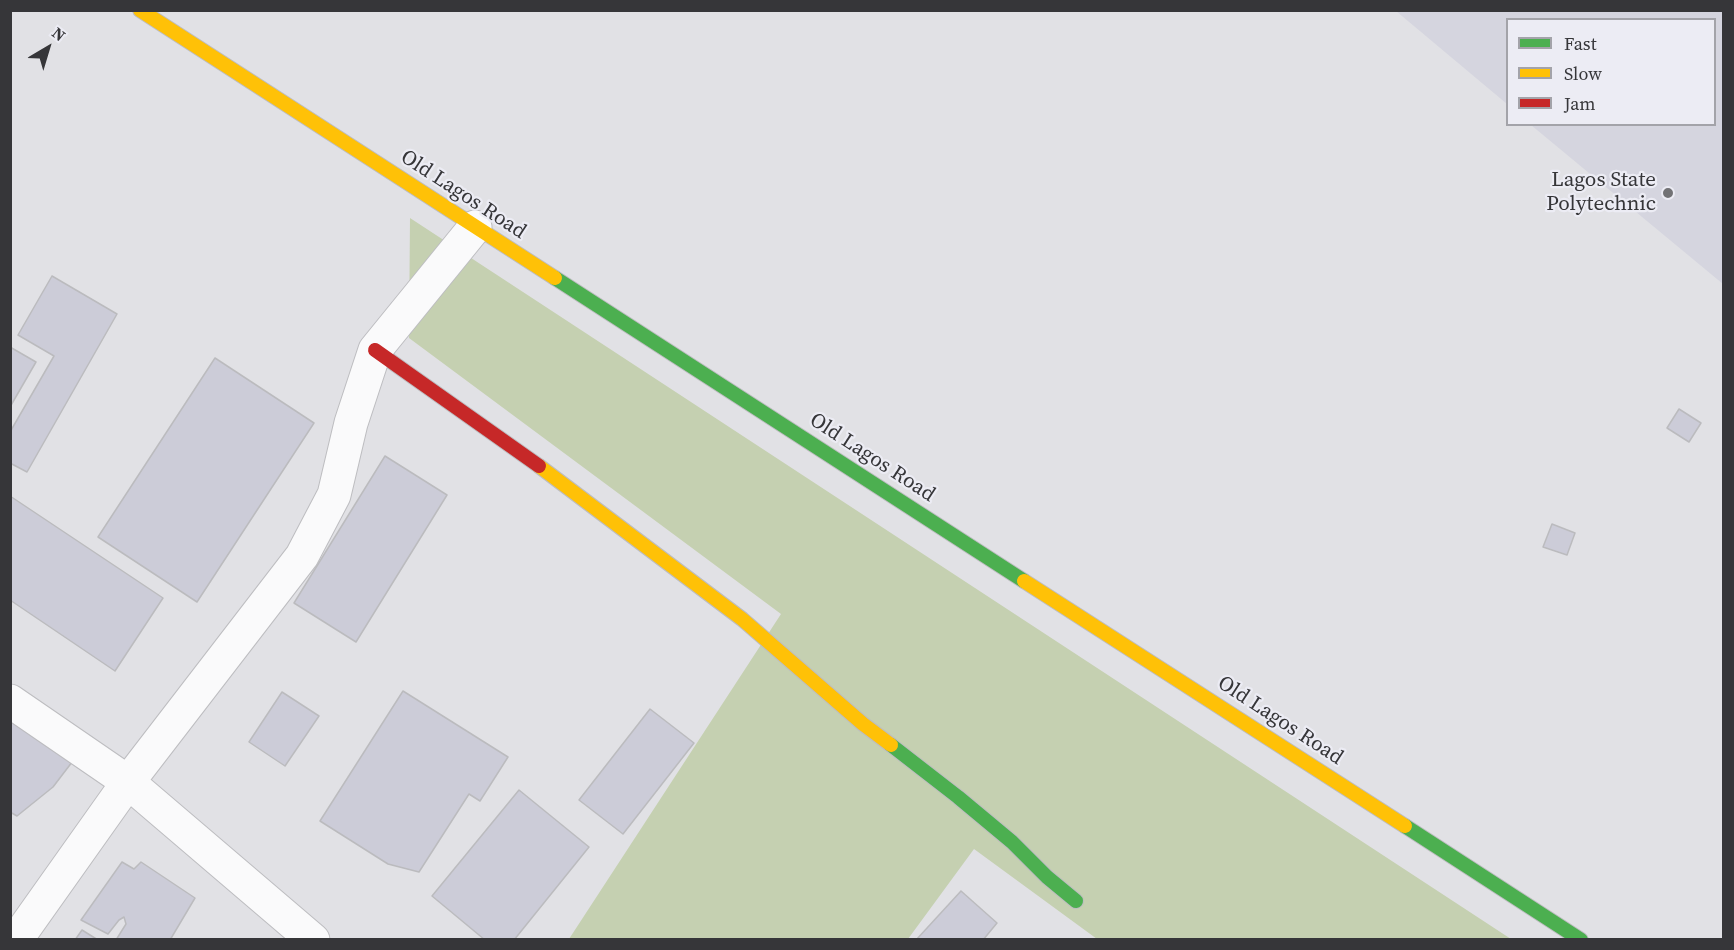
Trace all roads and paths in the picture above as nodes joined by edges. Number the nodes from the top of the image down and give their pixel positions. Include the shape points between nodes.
1 (140, 10) edge
2 (475, 227) junction
3 (375, 350) junction
4 (10, 701) edge
5 (128, 782) junction
6 (1076, 901) dead end
7 (16, 939) edge
8 (313, 939) edge
9 (1581, 939) edge

1 - 2 main road, Old Lagos Road
2 - 3 street
2 - 9 main road, Old Lagos Road
3 - 5 street via 351,423 334,495 302,556
3 - 6 main road via 556,478 742,618 863,724 1012,842
4 - 5 street
5 - 7 street
5 - 8 street

